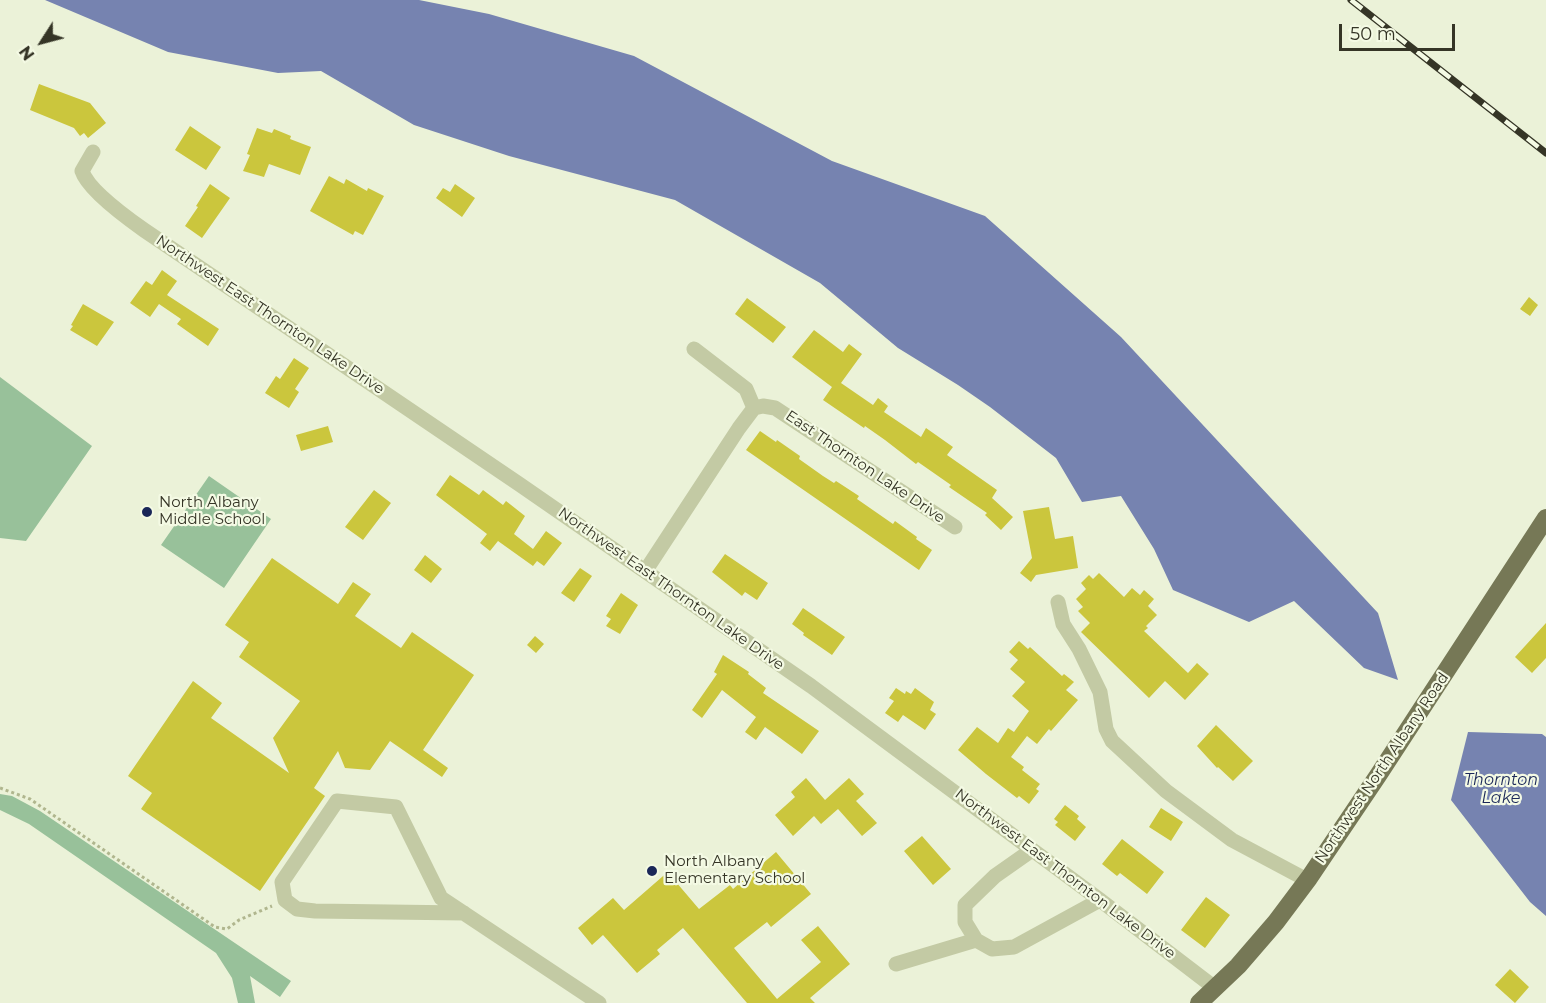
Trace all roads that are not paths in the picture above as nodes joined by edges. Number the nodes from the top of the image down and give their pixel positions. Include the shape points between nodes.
1 (93, 152) dead end
2 (694, 349) dead end
3 (754, 408) junction
4 (1546, 518) edge
5 (955, 527) dead end
6 (646, 570) junction
7 (1058, 602) dead end
8 (1032, 850) junction
9 (1307, 880) junction
10 (1100, 900) junction
11 (464, 913) junction
12 (976, 940) junction
13 (896, 964) dead end
14 (1215, 988) junction
15 (599, 1003) edge
16 (1199, 1003) edge

1 - 6 street, Northwest East Thornton Lake Drive via 82,171 84,178 144,230
2 - 3 street via 746,389
3 - 5 street, East Thornton Lake Drive via 775,408
3 - 6 street
4 - 9 main road, Northwest North Albany Road
6 - 8 street, Northwest East Thornton Lake Drive
7 - 9 street via 1063,624 1100,692 1112,741 1166,791 1232,840
8 - 10 street, Northwest East Thornton Lake Drive
8 - 12 street via 995,876 965,905 965,922
9 - 14 main road, Northwest North Albany Road via 1276,922
10 - 12 street via 1014,947 993,949
10 - 14 street, Northwest East Thornton Lake Drive
11 - 11 street via 441,898 396,807 338,801 282,882 285,900 297,909
11 - 15 street
12 - 13 street
14 - 16 main road, Northwest North Albany Road

